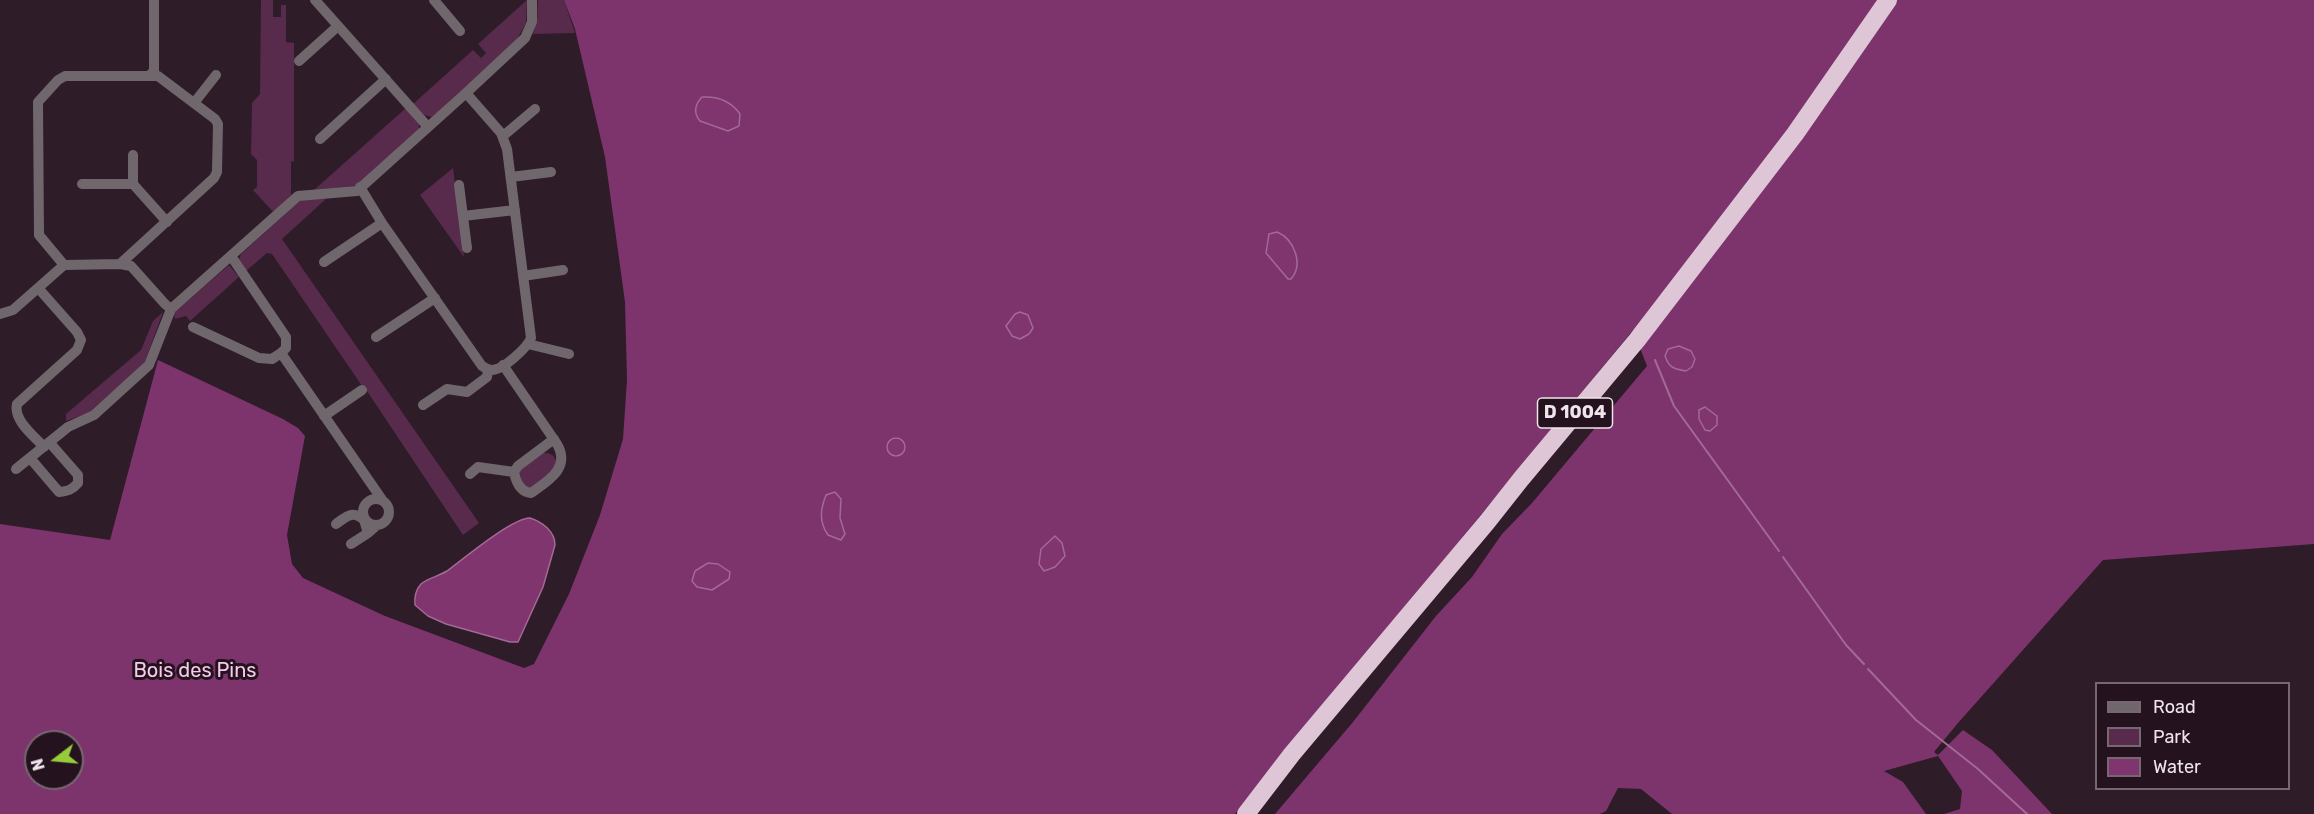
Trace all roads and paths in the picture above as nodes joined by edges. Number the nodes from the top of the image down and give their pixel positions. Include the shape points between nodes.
1 (154, 0) edge
2 (315, 0) edge
3 (434, 0) edge
4 (532, 0) edge
5 (1888, 0) edge
6 (1900, 0) edge
7 (338, 26) junction
8 (460, 31) dead end
9 (299, 61) dead end
10 (216, 75) dead end
11 (149, 76) junction
12 (386, 80) junction
13 (466, 93) junction
14 (195, 103) junction
15 (535, 109) dead end
16 (428, 126) junction
17 (503, 136) junction
18 (320, 139) dead end
19 (132, 155) dead end
20 (551, 172) dead end
21 (510, 177) junction
22 (82, 183) dead end
23 (133, 184) junction
24 (459, 185) dead end
25 (360, 187) junction
26 (515, 210) junction
27 (463, 216) junction
28 (166, 222) junction
29 (382, 223) junction
30 (467, 248) dead end
31 (231, 256) junction
32 (324, 262) dead end
33 (120, 264) junction
34 (64, 265) junction
35 (563, 270) dead end
36 (523, 276) junction
37 (39, 289) junction
38 (435, 298) junction
39 (171, 309) junction
40 (0, 314) edge
41 (193, 327) dead end
42 (376, 337) dead end
43 (528, 344) junction
44 (281, 352) junction
45 (569, 354) dead end
46 (503, 365) junction
47 (488, 369) junction
48 (362, 390) dead end
49 (423, 405) dead end
50 (324, 416) junction
51 (554, 439) junction
52 (47, 445) junction
53 (30, 458) junction
54 (16, 469) dead end
55 (514, 472) junction
56 (470, 474) dead end
57 (383, 501) junction
58 (364, 520) junction
59 (336, 524) dead end
60 (372, 529) junction
61 (351, 544) dead end
62 (1246, 814) edge
63 (1258, 814) edge

1 - 11 street via 154,71
2 - 7 street
3 - 8 street
4 - 13 street via 532,22 525,38
5 - 62 highway, D 1004 via 1795,134 1637,340
6 - 63 highway, D 1004 via 1803,139 1641,351
7 - 9 street
7 - 12 street
10 - 14 street
11 - 14 street via 162,78
11 - 34 street via 65,76 38,102 39,235
12 - 16 street
12 - 18 street
13 - 16 street
13 - 17 street
14 - 28 street via 218,124 218,172
15 - 17 street
16 - 25 street
17 - 21 street
19 - 23 street
20 - 21 street
21 - 26 street
22 - 23 street
23 - 28 street
24 - 27 street
25 - 29 street
25 - 31 street via 352,192 298,196
26 - 27 street
26 - 36 street
27 - 30 street
28 - 33 street
29 - 32 street
29 - 38 street
31 - 39 street
31 - 44 street via 286,337 286,348
33 - 34 street
33 - 39 street via 131,266
34 - 37 street
35 - 36 street
36 - 43 street via 531,338
37 - 40 street via 9,312
37 - 52 street via 81,340 77,350 16,404 18,417
38 - 42 street
38 - 47 street via 482,366
39 - 52 street via 148,365 94,415 68,427
41 - 44 street via 260,358 272,359
43 - 45 street
43 - 46 street
44 - 50 street
46 - 47 street
46 - 51 street
47 - 49 street via 487,377 467,392 447,389
48 - 50 street
50 - 57 street
51 - 55 street
51 - 55 street via 562,457 555,476 531,493 521,489
52 - 53 street
52 - 53 street via 78,475 74,488 59,492
53 - 54 street
55 - 56 street via 478,467
57 - 58 street via 374,499 366,503 362,511
57 - 60 street via 388,518
58 - 59 street via 351,514
58 - 60 street
60 - 61 street

